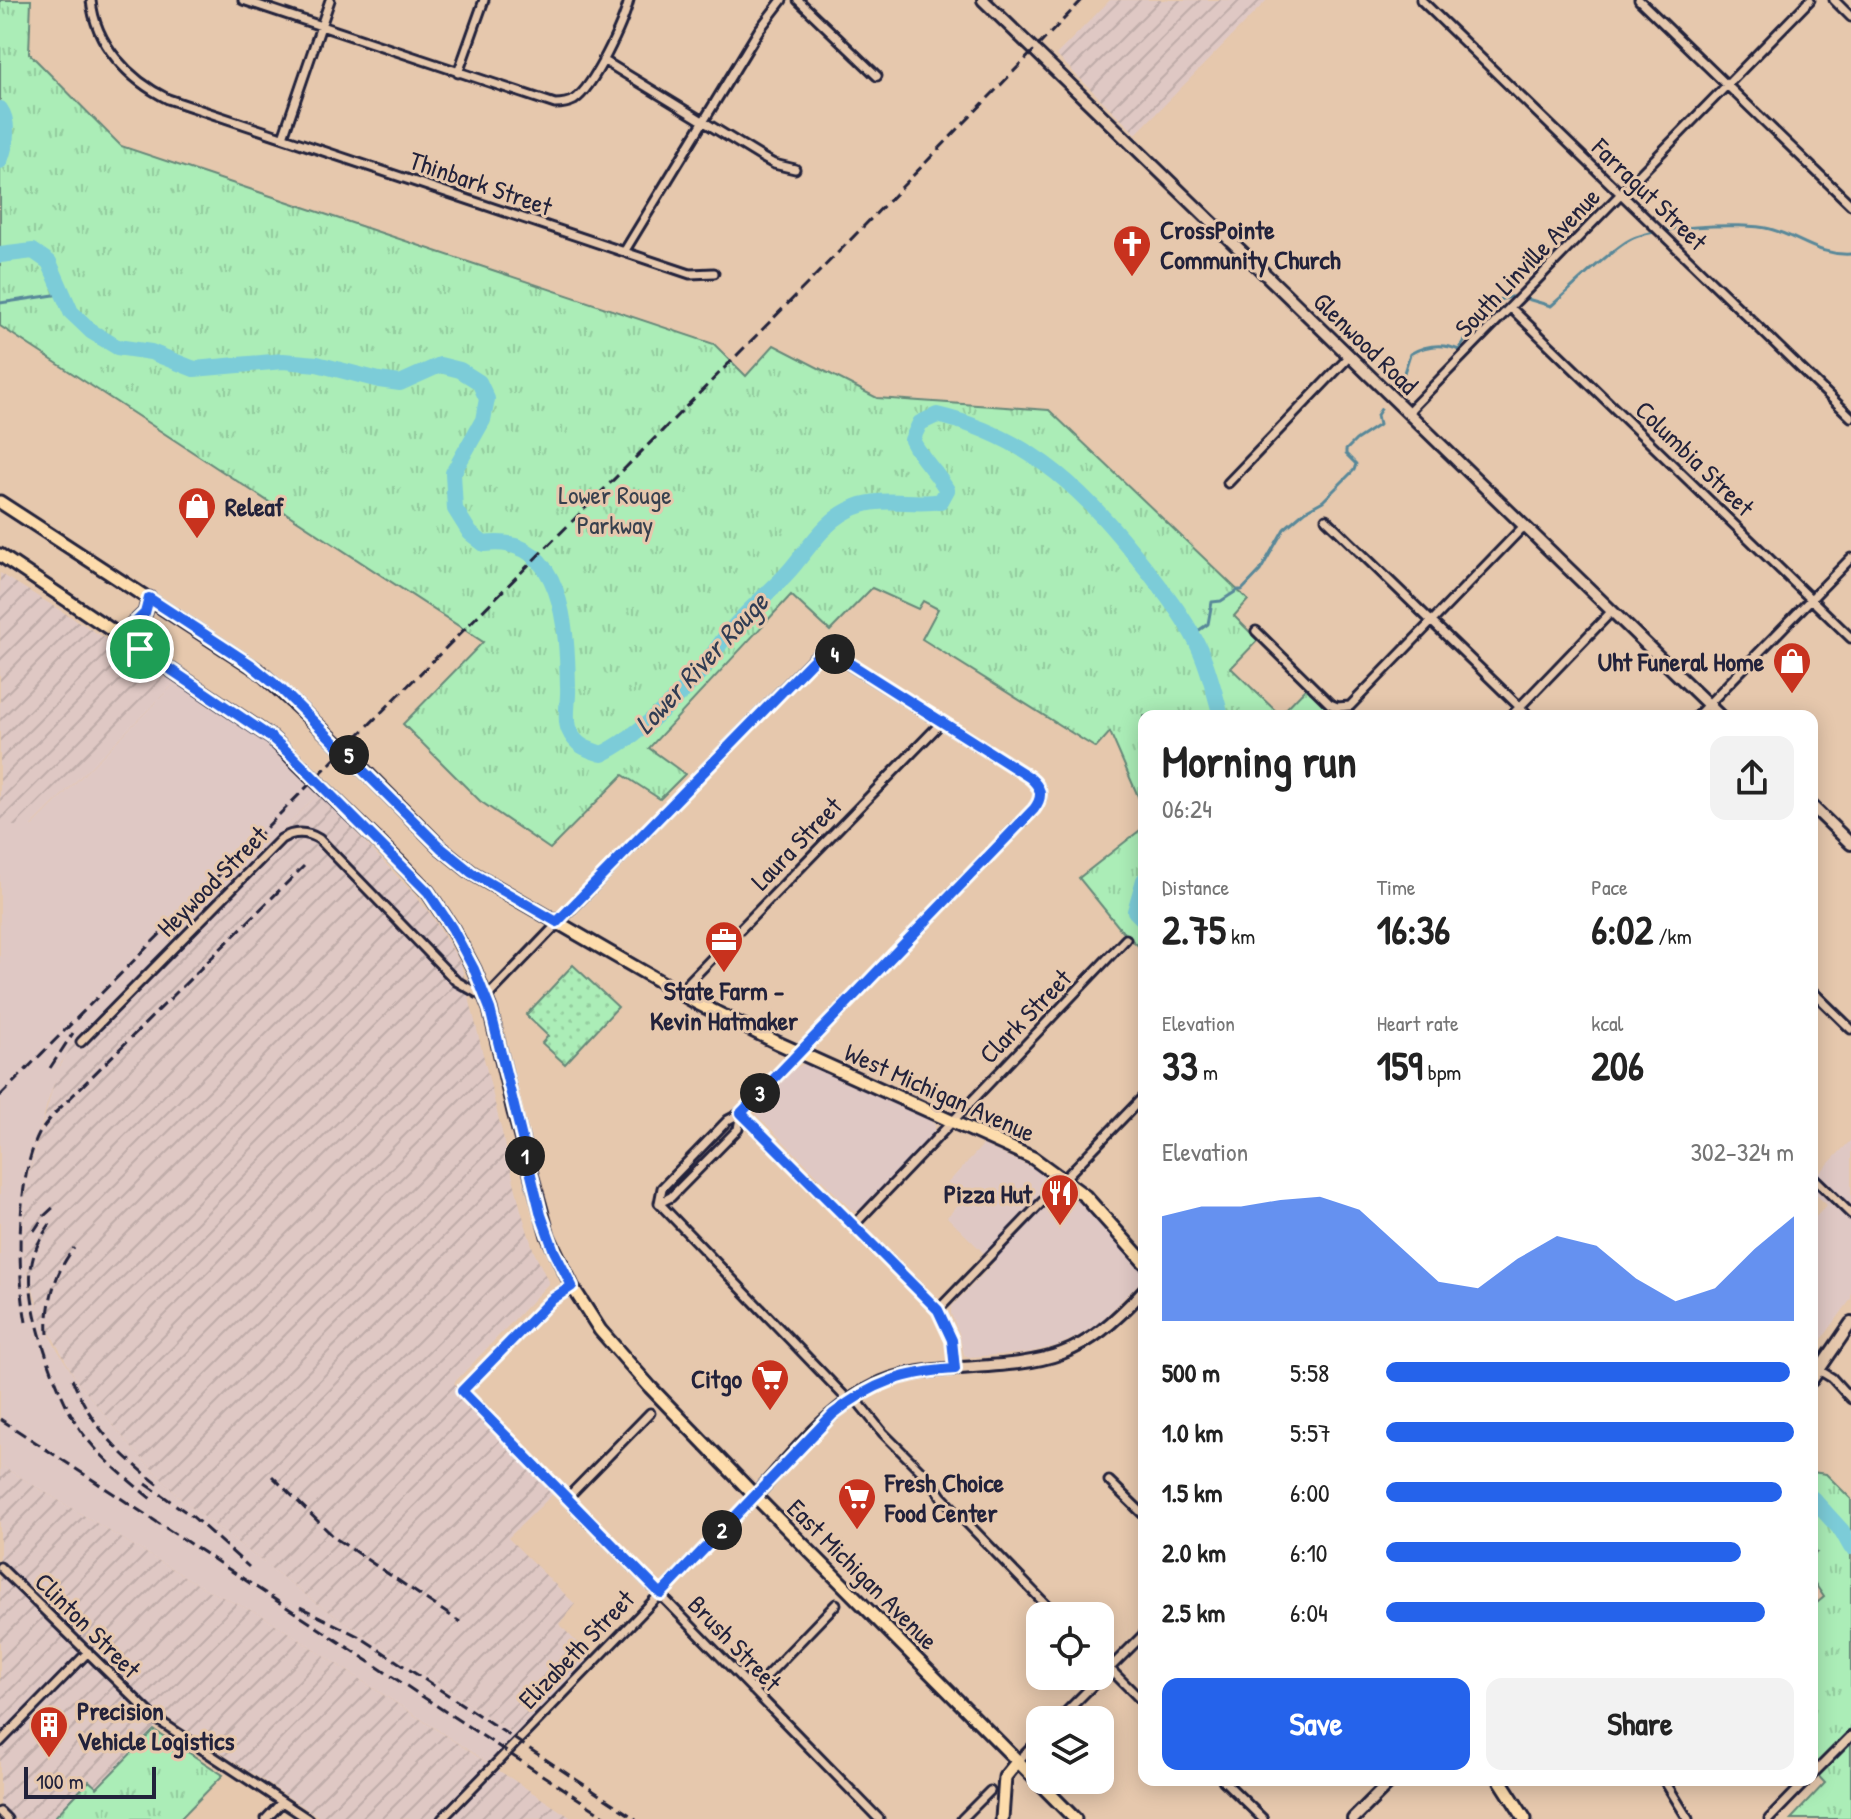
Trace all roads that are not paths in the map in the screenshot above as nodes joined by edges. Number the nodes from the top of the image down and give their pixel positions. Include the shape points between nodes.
1 (91, 0) edge
2 (243, 0) edge
3 (330, 0) edge
4 (484, 0) edge
5 (629, 0) edge
6 (782, 0) edge
7 (798, 0) edge
8 (983, 0) edge
9 (1421, 0) edge
10 (1639, 0) edge
11 (1810, 0) edge
12 (1834, 0) edge
13 (1851, 17) edge
14 (321, 27) junction
15 (603, 60) junction
16 (458, 73) junction
17 (877, 76) dead end
18 (1727, 85) junction
19 (703, 122) junction
20 (283, 137) junction
21 (795, 169) dead end
22 (1621, 194) junction
23 (1851, 205) edge
24 (624, 252) junction
25 (714, 273) dead end
26 (1511, 308) junction
27 (1349, 357) junction
28 (1407, 413) junction
29 (1851, 417) edge
30 (1228, 483) dead end
31 (2, 506) edge
32 (1326, 519) dead end
33 (1524, 526) junction
34 (0, 555) edge
35 (1851, 558) edge
36 (149, 598) junction
37 (1811, 599) junction
38 (1612, 611) junction
39 (1432, 622) junction
40 (1256, 631) dead end
41 (121, 636) junction
42 (1851, 638) edge
43 (1708, 704) junction
44 (1520, 707) junction
45 (1517, 710) edge
46 (1523, 710) edge
47 (1702, 710) edge
48 (1714, 710) edge
49 (942, 722) junction
50 (1818, 812) edge
51 (1851, 844) edge
52 (557, 922) junction
53 (1126, 939) dead end
54 (682, 995) junction
55 (1818, 997) edge
56 (486, 998) junction
57 (1851, 1029) edge
58 (81, 1042) dead end
59 (798, 1053) junction
60 (1138, 1102) edge
61 (741, 1113) junction
62 (953, 1121) junction
63 (1065, 1180) junction
64 (1818, 1182) edge
65 (659, 1203) junction
66 (1851, 1214) edge
67 (854, 1225) junction
68 (1138, 1255) edge
69 (572, 1286) junction
70 (1138, 1296) edge
71 (938, 1310) junction
72 (1851, 1323) edge
73 (1818, 1367) edge
74 (955, 1369) junction
75 (1818, 1373) edge
76 (851, 1399) junction
77 (1851, 1399) edge
78 (650, 1413) dead end
79 (1109, 1481) dead end
80 (755, 1496) junction
81 (567, 1498) junction
82 (1138, 1509) edge
83 (0, 1567) edge
84 (661, 1594) junction
85 (1043, 1602) edge
86 (836, 1604) dead end
87 (1138, 1640) edge
88 (88, 1652) junction
89 (1114, 1665) edge
90 (1114, 1673) edge
91 (753, 1690) junction
92 (1089, 1690) edge
93 (1138, 1697) edge
94 (1072, 1706) edge
95 (1851, 1736) edge
96 (0, 1742) edge
97 (1026, 1753) edge
98 (1017, 1762) junction
99 (1818, 1769) edge
100 (1229, 1786) edge
101 (1386, 1786) edge
102 (1504, 1786) edge
103 (1668, 1786) edge
104 (1801, 1786) edge
105 (990, 1791) dead end
106 (282, 1802) junction
107 (0, 1812) edge
108 (1074, 1818) edge
109 (7, 1819) edge
110 (266, 1819) edge
111 (308, 1819) edge
112 (442, 1819) edge
113 (879, 1819) edge
114 (962, 1819) edge
115 (1002, 1819) edge
116 (1060, 1819) edge
117 (1263, 1819) edge
118 (1353, 1819) edge
119 (1525, 1819) edge
120 (1688, 1819) edge
121 (1769, 1819) edge

1 - 20 street, Thinbark Street via 104,44 139,81 168,99
2 - 14 street
3 - 14 street
4 - 16 street
5 - 15 street
6 - 19 street
7 - 17 street
8 - 27 street, Glenwood Road
9 - 22 street, Farragut Street
10 - 18 street
11 - 18 street, South Linville Avenue
12 - 13 street
14 - 16 street
14 - 20 street
15 - 16 street via 580,95 563,104
15 - 19 street
18 - 22 street, South Linville Avenue
18 - 23 street
19 - 21 street via 774,164
19 - 24 street
20 - 24 street, Thinbark Street
22 - 26 street, South Linville Avenue
22 - 29 street, Farragut Street
24 - 25 street, Thinbark Street via 690,274
26 - 28 street, South Linville Avenue
26 - 37 street, Columbia Street
27 - 28 street, Glenwood Road
27 - 30 street
28 - 33 street, Glenwood Road
31 - 36 main road, West Michigan Avenue
32 - 39 street
33 - 38 street, Glenwood Road
33 - 39 street
34 - 41 main road, East Michigan Avenue
35 - 37 street
36 - 41 main road via 145,613
36 - 52 main road, West Michigan Avenue via 259,671 472,873
37 - 42 street, Columbia Street
37 - 43 street
38 - 43 street, Glenwood Road
38 - 44 street
39 - 40 street via 1355,703 1343,708 1330,704
39 - 44 street
41 - 56 main road, East Michigan Avenue via 272,738 314,778 428,892
43 - 47 street
43 - 48 street, Glenwood Road
44 - 45 street
44 - 46 street
49 - 52 street via 823,650
49 - 54 street, Laura Street
49 - 59 street via 1029,777 1040,799
50 - 51 street
52 - 54 main road, West Michigan Avenue
52 - 56 street
53 - 62 street, Clark Street
54 - 59 main road, West Michigan Avenue
55 - 57 street
56 - 58 street, Heywood Street via 456,981 319,839 301,832 281,839
56 - 69 main road, East Michigan Avenue via 541,1215
59 - 61 street
59 - 62 main road, West Michigan Avenue
60 - 63 street
61 - 65 street via 662,1188
61 - 65 street via 738,1129
61 - 67 street
62 - 63 main road, West Michigan Avenue via 1033,1158
62 - 67 street, Clark Street
63 - 68 main road, West Michigan Avenue
63 - 71 street
64 - 66 street
65 - 76 street
67 - 71 street
69 - 80 main road, East Michigan Avenue via 613,1347
69 - 81 street, Brush Street via 551,1300 462,1391
70 - 74 street, Elizabeth Street via 1111,1325 1070,1351 1028,1363
71 - 74 street via 952,1340
72 - 73 street
74 - 76 street, Elizabeth Street via 898,1377
75 - 77 street via 1832,1378
76 - 80 street, Elizabeth Street
76 - 85 street
78 - 81 street
79 - 82 street
80 - 84 street, Elizabeth Street
80 - 98 main road, East Michigan Avenue
81 - 84 street, Brush Street
83 - 88 street, Clinton Street
84 - 91 street, Brush Street
84 - 112 street, Elizabeth Street
86 - 91 street
87 - 89 street
88 - 96 street
88 - 106 street, Clinton Street via 155,1718
90 - 93 street
91 - 113 street, Brush Street
92 - 94 street
95 - 99 street
97 - 98 street
98 - 108 main road, East Michigan Avenue
98 - 115 main road via 1005,1777
100 - 117 street
101 - 118 street
102 - 119 main road
103 - 120 street
104 - 121 street
105 - 114 street
106 - 110 street
106 - 111 street, Clinton Street
107 - 109 street
108 - 116 main road

